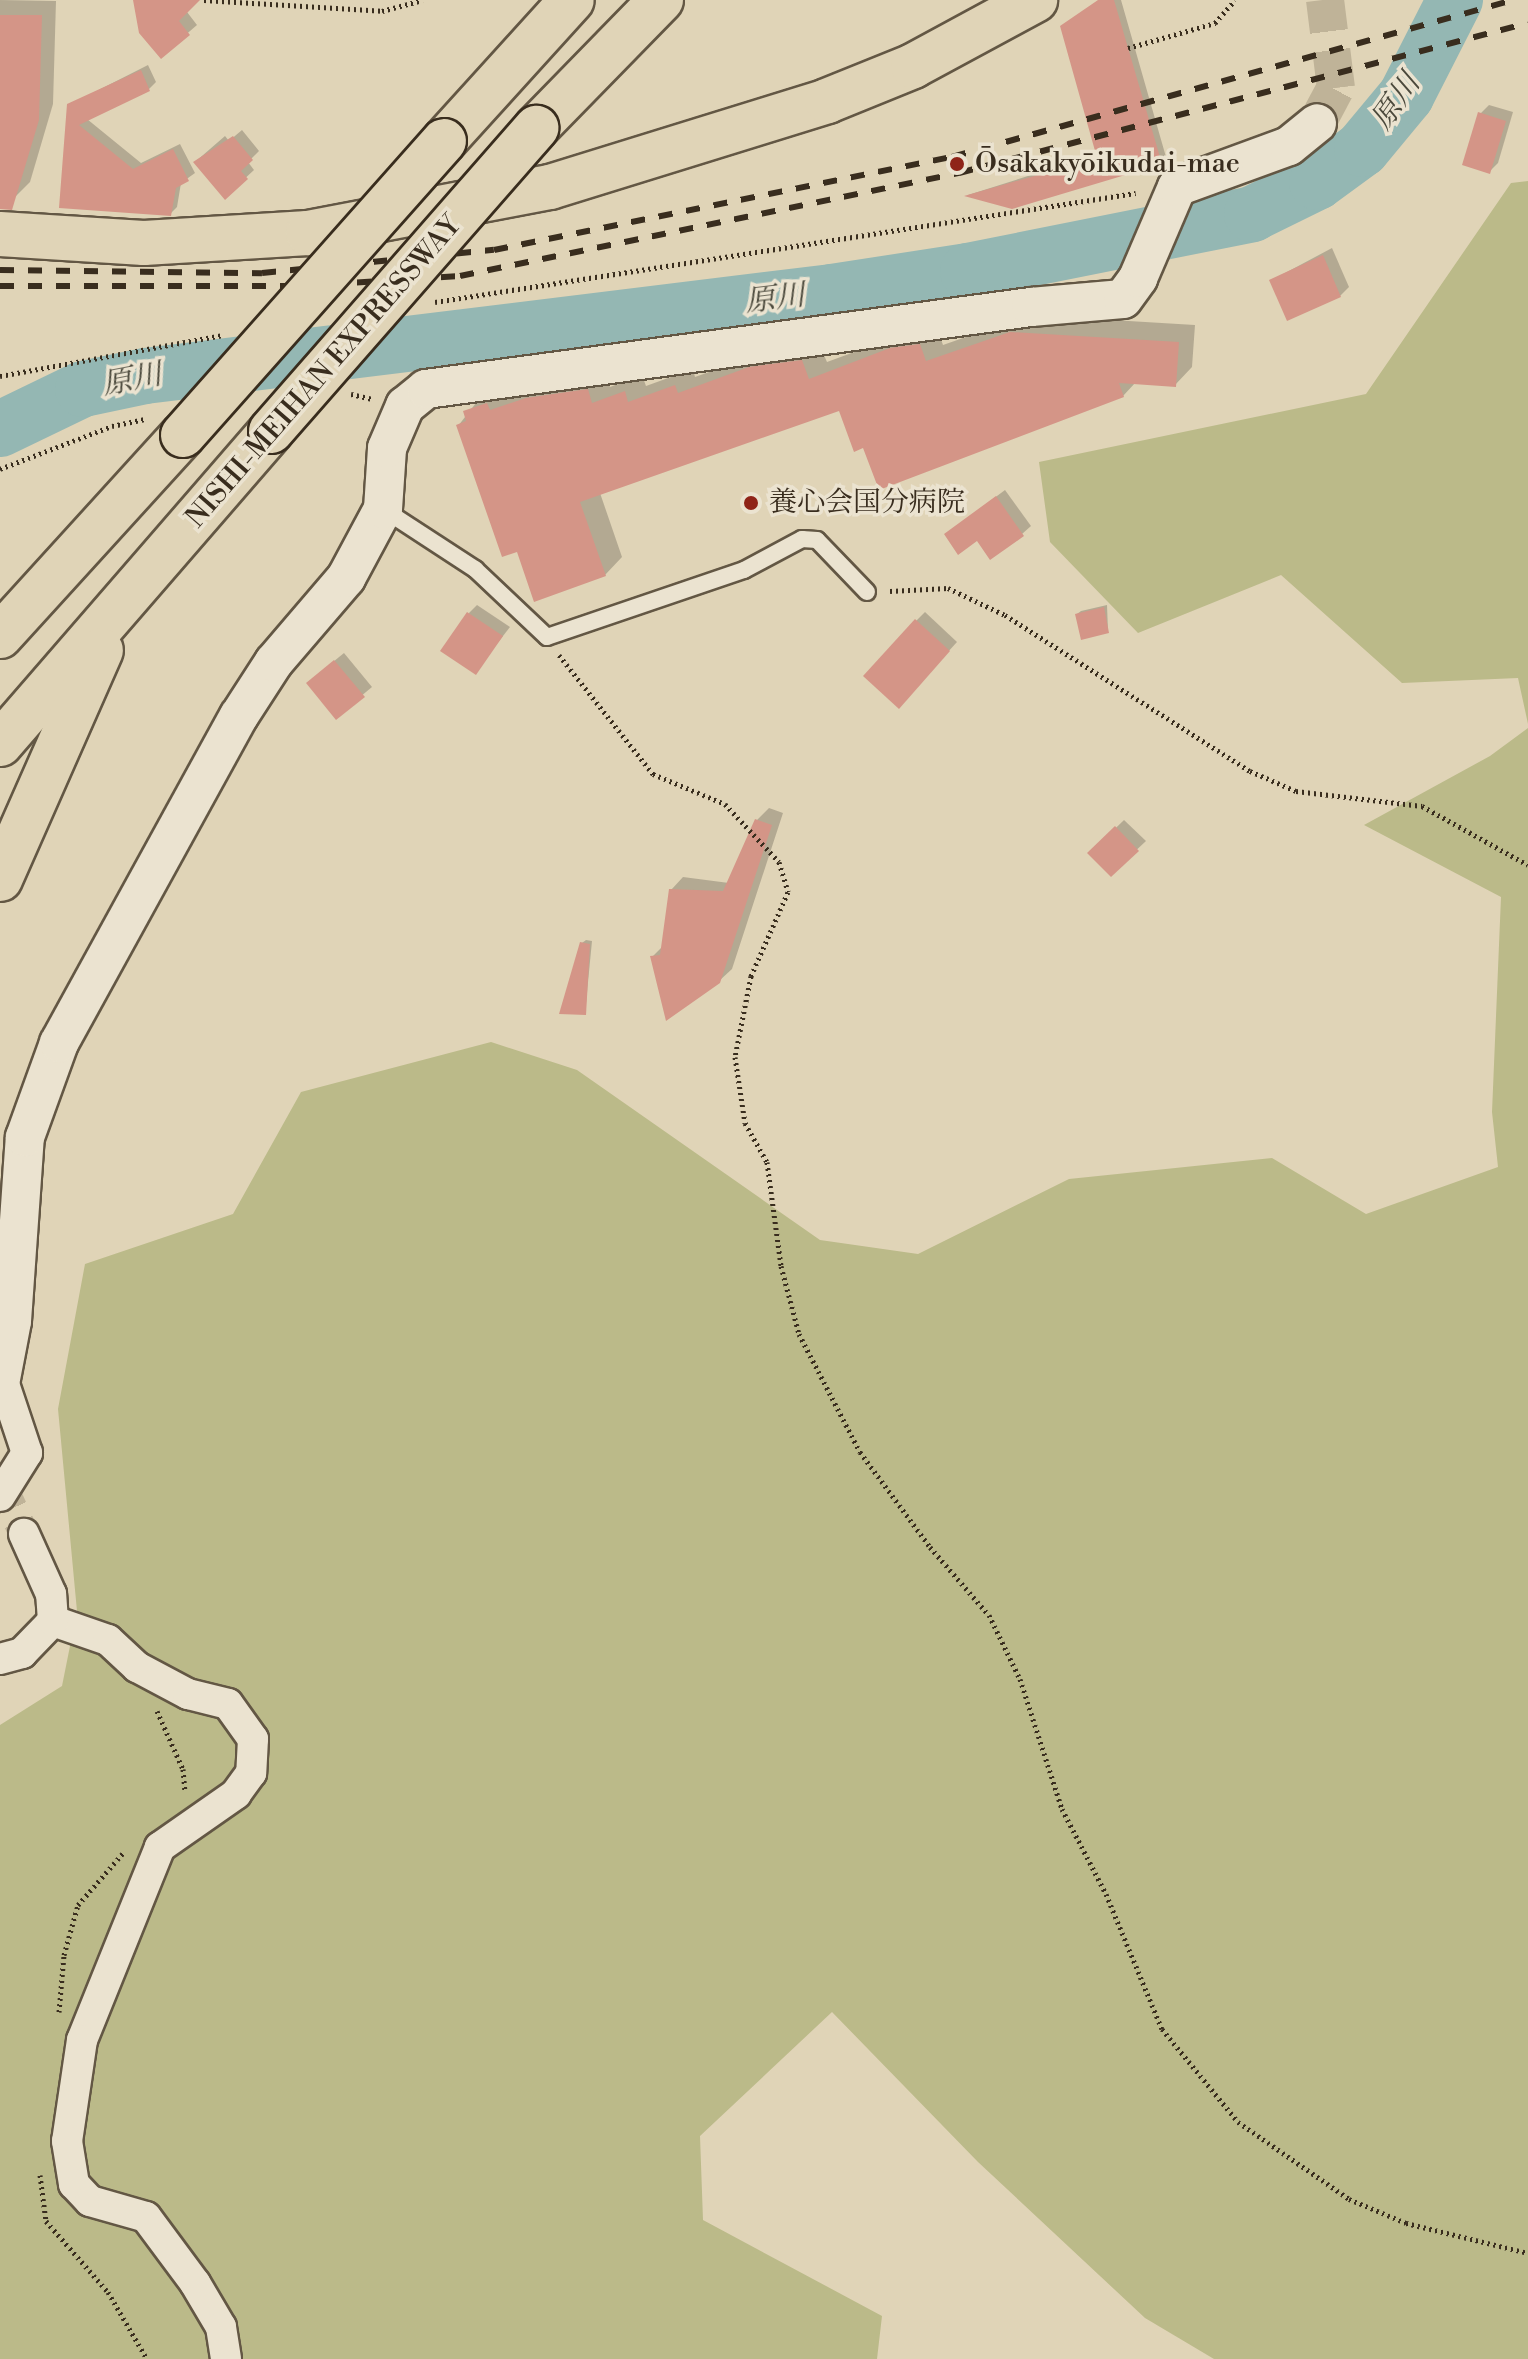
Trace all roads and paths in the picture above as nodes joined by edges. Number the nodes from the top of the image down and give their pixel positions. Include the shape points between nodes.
1 (204, 0) edge
2 (423, 0) edge
3 (553, 0) edge
4 (572, 0) edge
5 (648, 0) edge
6 (661, 0) edge
7 (1035, 0) edge
8 (1235, 0) edge
9 (1128, 48) dead end
10 (1317, 123) tunnel mouth
11 (536, 128) junction
12 (444, 141) junction
13 (1177, 187) junction
14 (0, 234) edge
15 (418, 305) dead end
16 (230, 334) dead end
17 (0, 376) edge
18 (383, 509) junction
19 (867, 592) joint
20 (119, 611) junction
21 (0, 636) edge
22 (547, 637) junction
23 (0, 744) edge
24 (1528, 865) edge
25 (0, 879) edge
26 (2, 1382) edge
27 (0, 1496) edge
28 (24, 1534) tunnel mouth
29 (53, 1621) junction
30 (0, 1659) edge
31 (1528, 2253) edge
32 (226, 2359) edge

1 - 2 path via 382,11
3 - 12 highway
4 - 12 highway
5 - 11 highway, NISHI-MEIHAN EXPRESSWAY
6 - 11 highway
7 - 14 highway via 913,66 827,101 550,187 308,233 144,243
8 - 9 path via 1215,23
10 - 13 street via 1289,146
11 - 20 highway, NISHI-MEIHAN EXPRESSWAY, bridge
12 - 21 highway, bridge
13 - 15 path
13 - 18 street via 1138,278 1123,299 426,389 405,406 387,448
16 - 17 path
18 - 22 lane via 475,569
18 - 26 street via 346,578 274,662 239,716 59,1043 25,1137
19 - 22 lane via 817,540 802,539 744,570
19 - 24 path via 948,588 1005,615 1250,771 1296,791 1422,806
20 - 23 highway, NISHI-MEIHAN EXPRESSWAY
20 - 25 highway
22 - 31 path via 578,684 653,774 725,804 779,862 788,892 751,976 735,1057 745,1123 767,1162 781,1266 799,1334 860,1452 930,1547 989,1615 1020,1679 1062,1809 1112,1908 1162,2029 1238,2122 1349,2199 1406,2223
26 - 27 street via 27,1453
28 - 29 street via 51,1594
29 - 30 street via 22,1653
29 - 32 street via 108,1640 137,1667 188,1694 228,1704 253,1739 251,1773 236,1794 160,1847 82,2040 67,2141 74,2184 90,2201 146,2217 195,2283 221,2327

